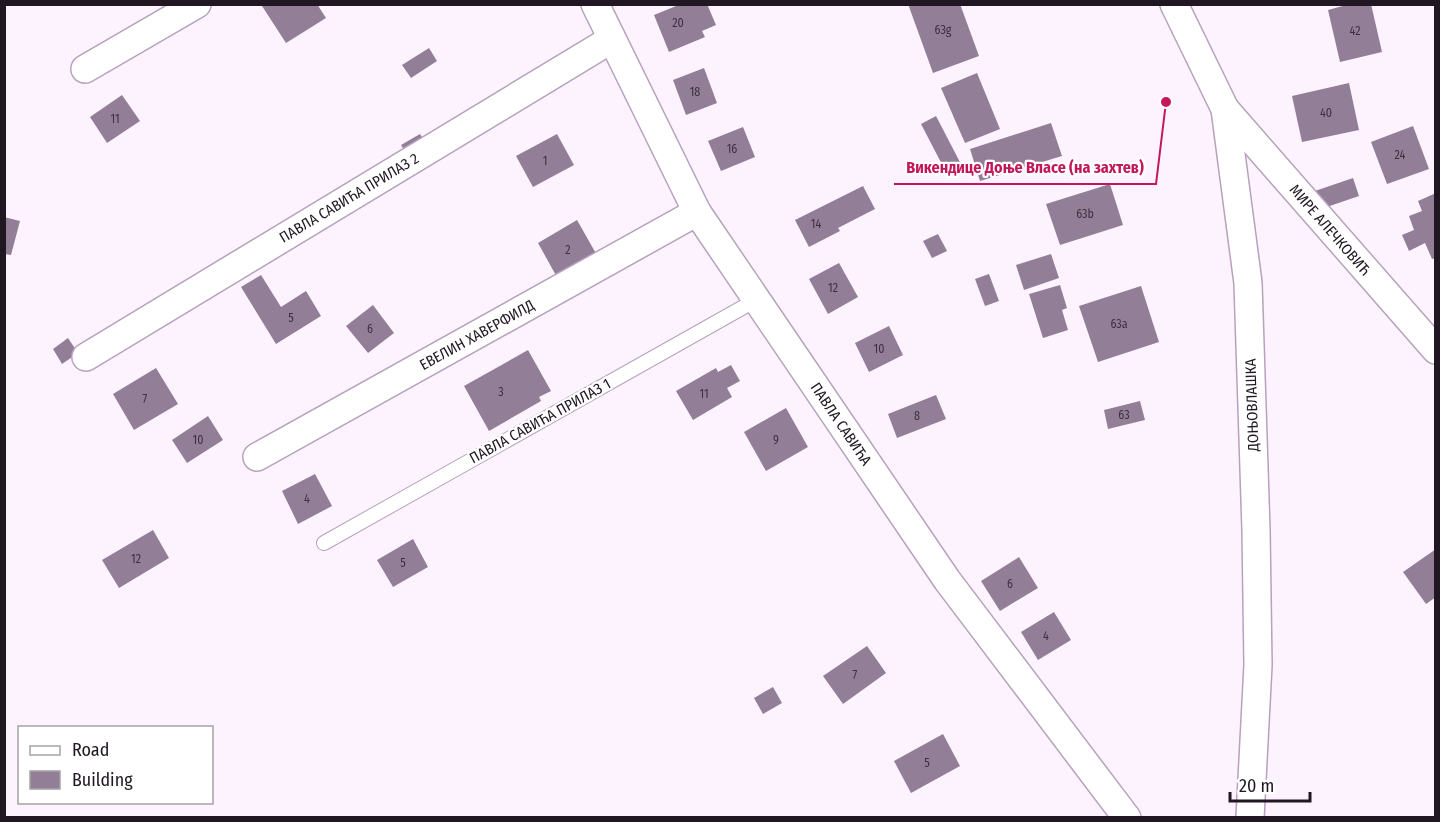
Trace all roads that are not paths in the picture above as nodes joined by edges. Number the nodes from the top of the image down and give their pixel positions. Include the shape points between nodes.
1 (197, 4) edge
2 (595, 4) edge
3 (1174, 4) edge
4 (612, 39) junction
5 (85, 69) dead end
6 (1225, 109) junction
7 (697, 212) junction
8 (756, 300) junction
9 (1436, 350) edge
10 (86, 357) dead end
11 (257, 457) dead end
12 (324, 543) dead end
13 (1127, 818) edge
14 (1250, 818) edge

1 - 5 street
2 - 4 street, ПАВЛА САВИЋА
3 - 6 street, ДОЊОВЛАШКА
4 - 7 street, ПАВЛА САВИЋА
4 - 10 street, ПАВЛА САВИЋА ПРИЛАЗ 2
6 - 9 street, МИРЕ АЛЕЧКОВИЋ
6 - 14 street, ДОЊОВЛАШКА via 1248,295 1258,665
7 - 8 street, ПАВЛА САВИЋА
7 - 11 street, ЕВЕЛИН ХАВЕРФИЛД
8 - 12 lane, ПАВЛА САВИЋА ПРИЛАЗ 1
8 - 13 street, ПАВЛА САВИЋА via 947,580

